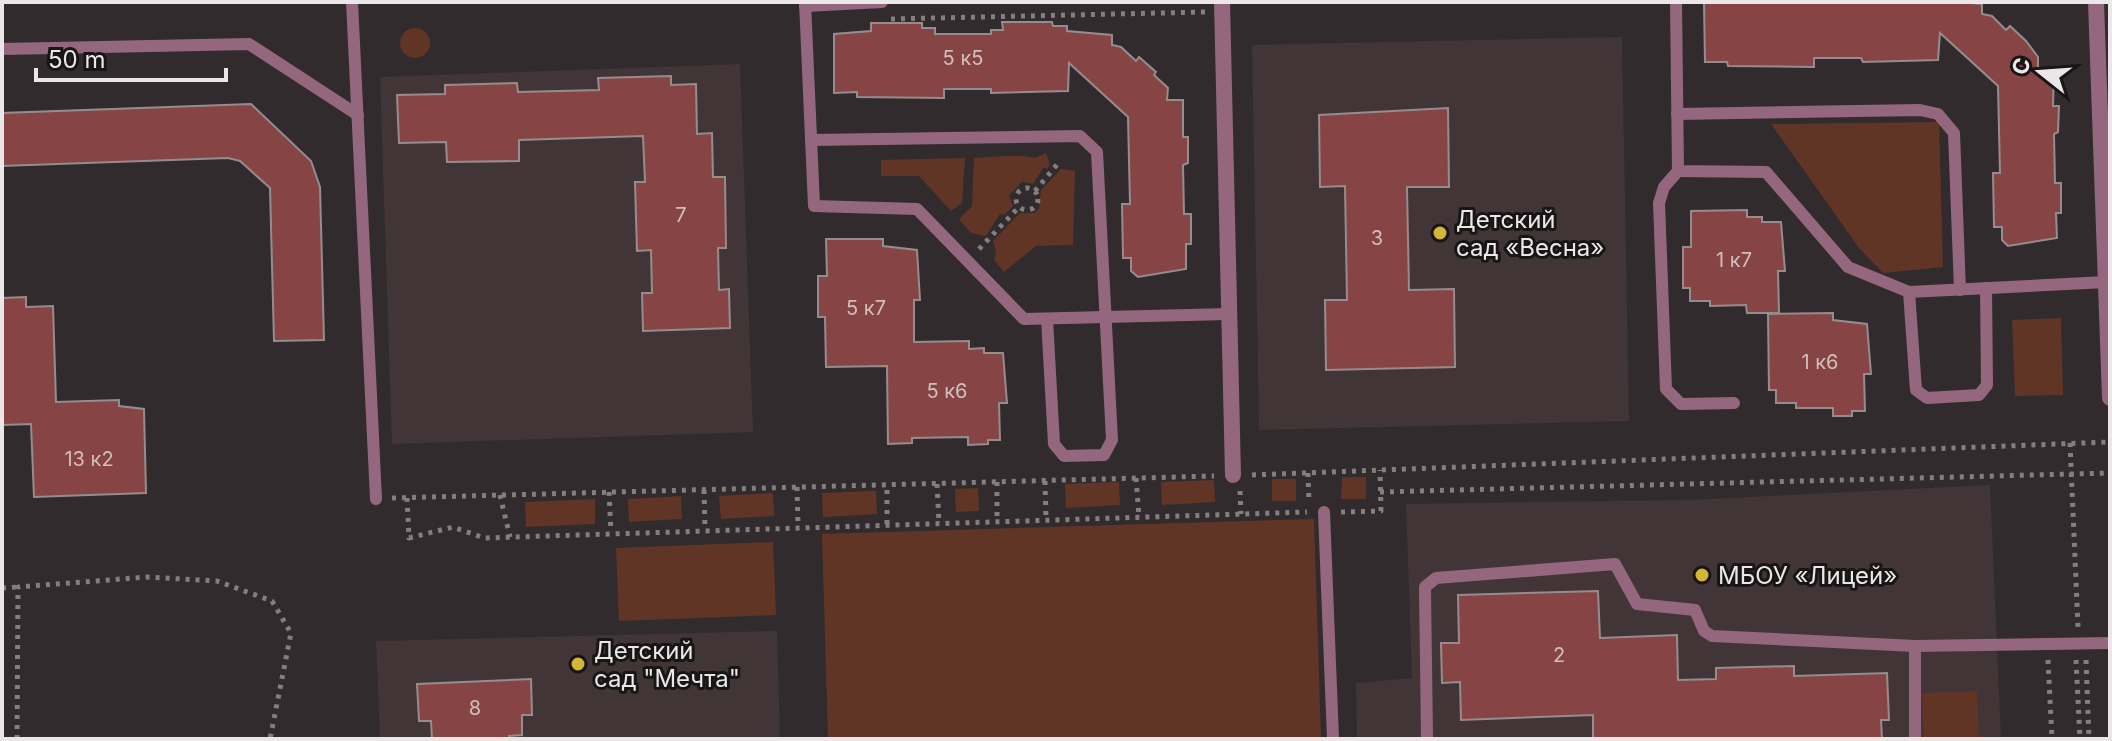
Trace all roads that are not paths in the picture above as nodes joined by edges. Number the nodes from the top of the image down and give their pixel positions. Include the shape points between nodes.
1 (352, 2) edge
2 (882, 2) edge
3 (1676, 2) edge
4 (2096, 2) edge
5 (805, 4) edge
6 (1222, 7) edge
7 (2, 49) edge
8 (1677, 114) junction
9 (358, 115) junction
10 (811, 140) junction
11 (1678, 171) junction
12 (2106, 282) junction
13 (1986, 288) junction
14 (1960, 290) junction
15 (1909, 292) junction
16 (1229, 314) junction
17 (1107, 317) junction
18 (1047, 319) junction
19 (2110, 398) edge
20 (1734, 403) dead end
21 (1233, 475) dead end
22 (376, 499) dead end
23 (1324, 512) road end
24 (2110, 643) edge
25 (1915, 646) junction
26 (1333, 739) edge
27 (1427, 739) edge
28 (1915, 739) edge

1 - 9 lane
2 - 5 lane
3 - 8 lane
4 - 12 street
5 - 10 lane
6 - 16 street
7 - 9 lane via 249,44
8 - 11 lane
8 - 14 lane via 1938,114 1954,133
9 - 22 lane
10 - 17 lane via 1080,136 1097,152
10 - 18 lane via 814,206 917,209 1024,319
11 - 15 lane via 1766,172 1848,267
11 - 20 lane via 1659,203 1666,389 1681,404
12 - 13 lane
12 - 19 street
13 - 14 lane
13 - 15 lane via 1987,385 1979,395 1927,398 1916,390
14 - 15 lane
16 - 17 lane
16 - 21 street
17 - 18 lane
17 - 18 lane via 1112,440 1104,455 1064,456 1054,444
23 - 26 lane
24 - 25 lane via 2077,650
25 - 27 lane via 1712,636 1695,610 1637,604 1615,564 1436,578 1425,587
25 - 28 lane

